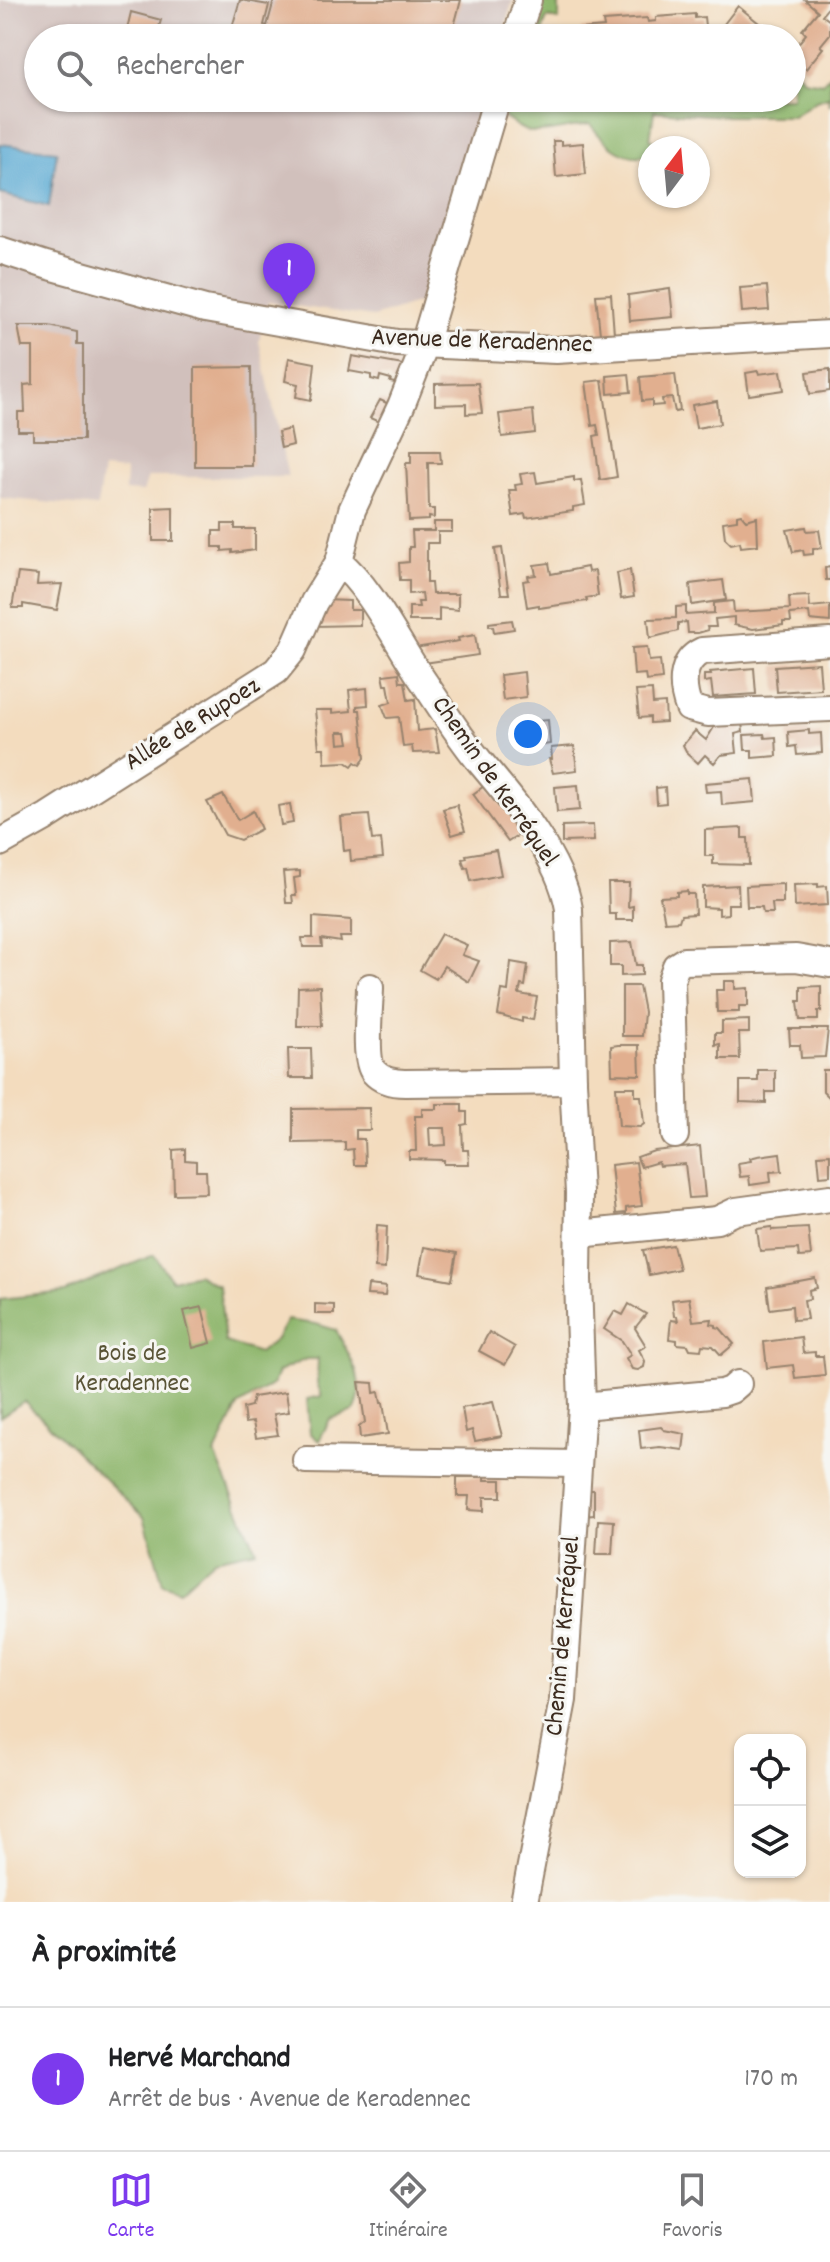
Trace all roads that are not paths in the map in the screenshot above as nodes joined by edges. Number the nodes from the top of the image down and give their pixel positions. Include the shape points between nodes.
1 (528, 0) edge
2 (520, 24) edge
3 (493, 112) edge
4 (0, 250) edge
5 (830, 334) edge
6 (423, 345) junction
7 (339, 562) junction
8 (830, 642) edge
9 (830, 708) edge
10 (0, 843) edge
11 (830, 964) edge
12 (370, 987) dead end
13 (573, 1081) junction
14 (675, 1135) dead end
15 (829, 1202) edge
16 (579, 1234) junction
17 (738, 1384) dead end
18 (582, 1406) junction
19 (306, 1460) dead end
20 (576, 1464) junction
21 (524, 1902) edge

1 - 2 street
3 - 6 street
4 - 6 street, Avenue de Keradennec via 205,309
5 - 6 street, Avenue de Keradennec via 556,350
6 - 7 street via 352,510
7 - 10 street, Allée de Rupoez via 293,650 276,671
7 - 13 street, Chemin de Kerréquel via 495,776 560,877 570,920
8 - 9 street via 702,651 691,656 684,670 684,696 689,708 708,713
11 - 14 street via 796,958 684,961 676,966 671,980
12 - 13 street via 369,1060 383,1079
13 - 16 street, Chemin de Kerréquel
15 - 16 street
16 - 18 street, Chemin de Kerréquel
17 - 18 street via 722,1393
18 - 20 street, Chemin de Kerréquel
19 - 20 street
20 - 21 street, Chemin de Kerréquel via 563,1700

